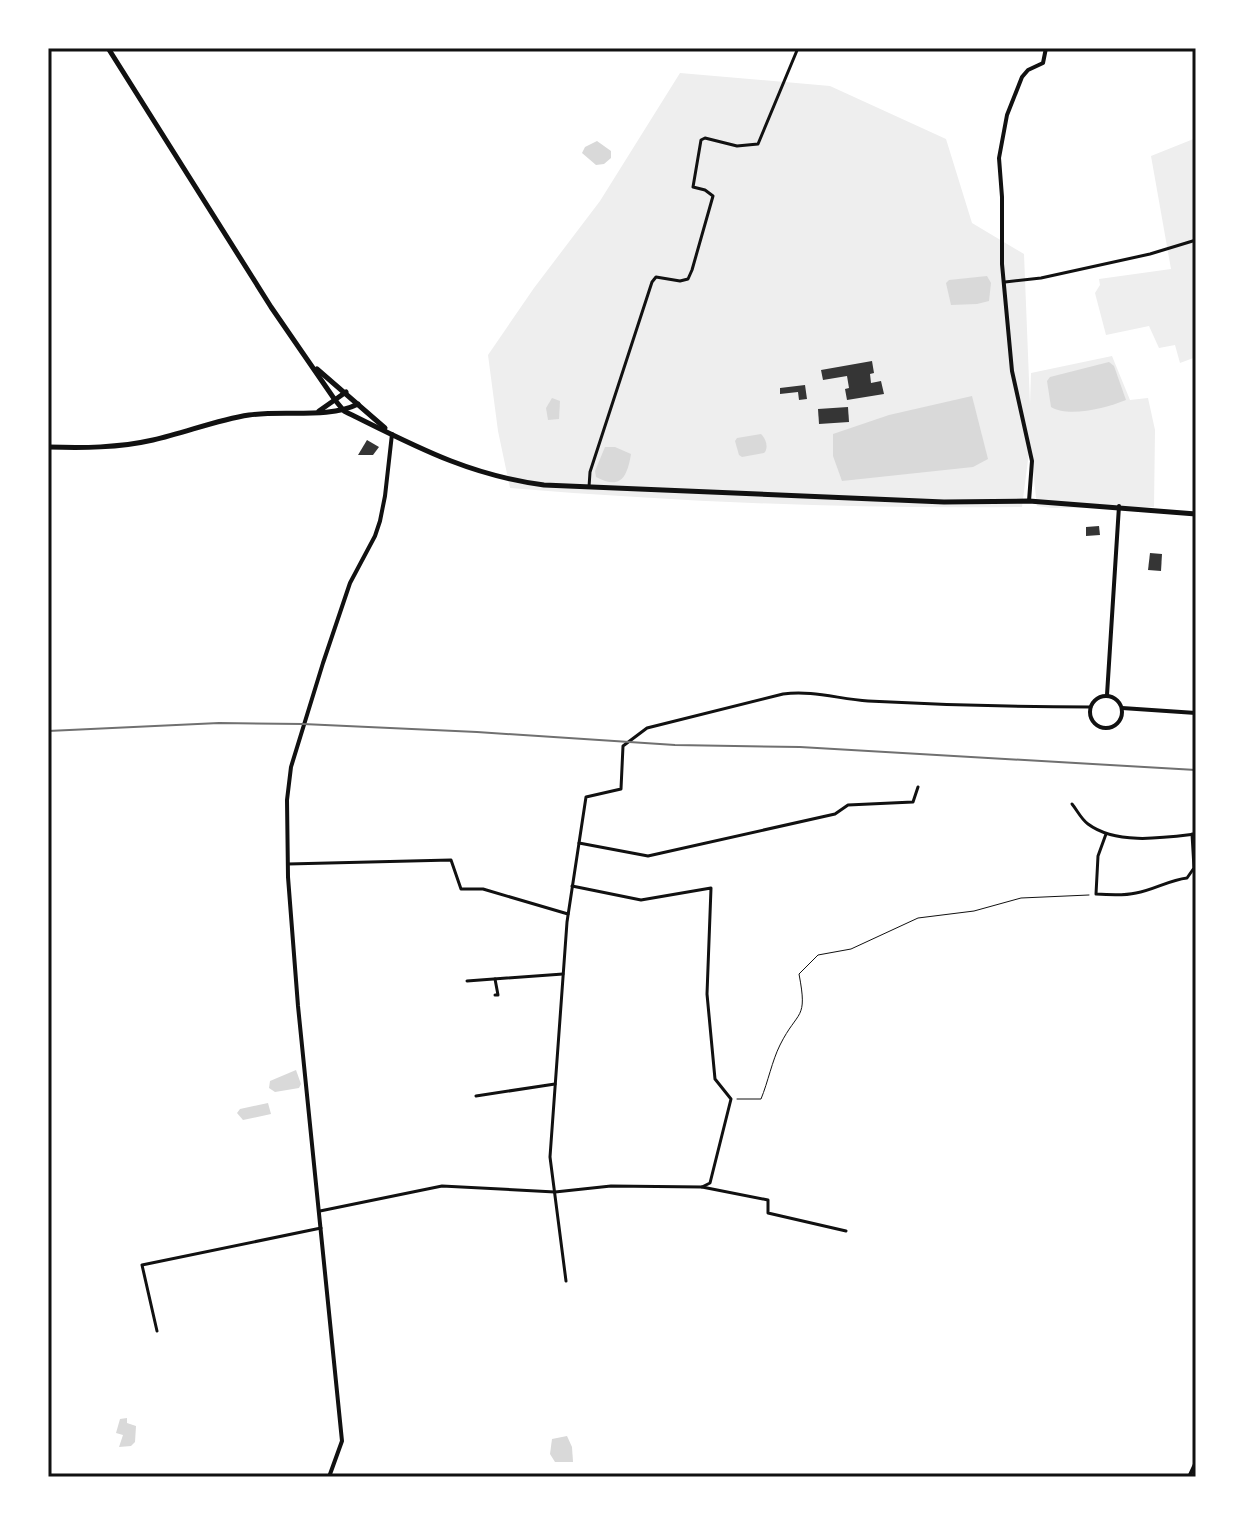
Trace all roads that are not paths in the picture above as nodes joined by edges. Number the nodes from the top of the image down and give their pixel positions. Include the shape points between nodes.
1 (108, 48) edge
2 (798, 48) edge
3 (1046, 48) edge
4 (1196, 240) edge
5 (1005, 282) junction
6 (313, 366) junction
7 (346, 392) junction
8 (335, 400) junction
9 (358, 404) junction
10 (318, 411) junction
11 (344, 411) junction
12 (392, 434) junction
13 (48, 447) edge
14 (589, 487) junction
15 (1029, 501) junction
16 (1119, 506) junction
17 (1196, 514) edge
18 (1107, 695) junction
19 (1091, 707) junction
20 (1122, 708) junction
21 (1196, 713) edge
22 (918, 787) dead end
23 (1072, 804) dead end
24 (1106, 834) junction
25 (1194, 834) edge
26 (579, 843) junction
27 (288, 864) junction
28 (572, 886) junction
29 (568, 914) junction
30 (563, 974) junction
31 (495, 979) junction
32 (467, 981) dead end
33 (495, 995) dead end
34 (555, 1084) junction
35 (476, 1096) dead end
36 (702, 1187) junction
37 (555, 1192) junction
38 (320, 1211) junction
39 (321, 1228) junction
40 (846, 1231) dead end
41 (566, 1281) dead end
42 (157, 1331) dead end
43 (1196, 1462) edge
44 (329, 1477) edge
45 (1189, 1477) edge

1 - 6 main road
2 - 14 street via 758,144 701,140 693,187 713,196 692,270 688,279 656,277 652,282
3 - 5 street via 1043,63 1022,77 1001,141
4 - 5 street
5 - 15 street via 1012,371 1032,461
6 - 7 main road
6 - 8 main road
7 - 8 main road
7 - 9 main road
8 - 10 main road
8 - 11 main road
9 - 11 main road
9 - 12 main road
10 - 11 main road
10 - 13 main road via 244,416 151,441
11 - 12 main road
12 - 14 main road via 481,473
12 - 27 street via 377,529 350,583 297,742 287,800
14 - 15 main road
15 - 16 main road
16 - 17 main road
16 - 18 street
18 - 19 street
18 - 20 street
19 - 20 street via 1094,722 1103,728 1118,723
19 - 26 street via 861,701 806,691 686,717 647,728 623,746 621,789 586,797
20 - 21 street
22 - 26 street via 913,802 848,805 835,814 648,856
23 - 24 street via 1086,823
24 - 25 street
24 - 25 street via 1098,856 1096,894 1137,893 1187,878 1194,868
26 - 28 street
27 - 29 street via 451,860 461,889 483,889
27 - 38 street
28 - 29 street
28 - 36 street via 641,900 711,888 707,994 715,1079 731,1099 710,1183
29 - 30 street
30 - 31 street
30 - 34 street
31 - 32 street
31 - 33 street
34 - 35 street
34 - 37 street via 550,1157
36 - 37 street via 611,1186
36 - 40 street via 768,1200 768,1213
37 - 38 street via 442,1186
37 - 41 street
38 - 39 street
39 - 42 street via 142,1265
39 - 44 street via 342,1441
43 - 45 street

